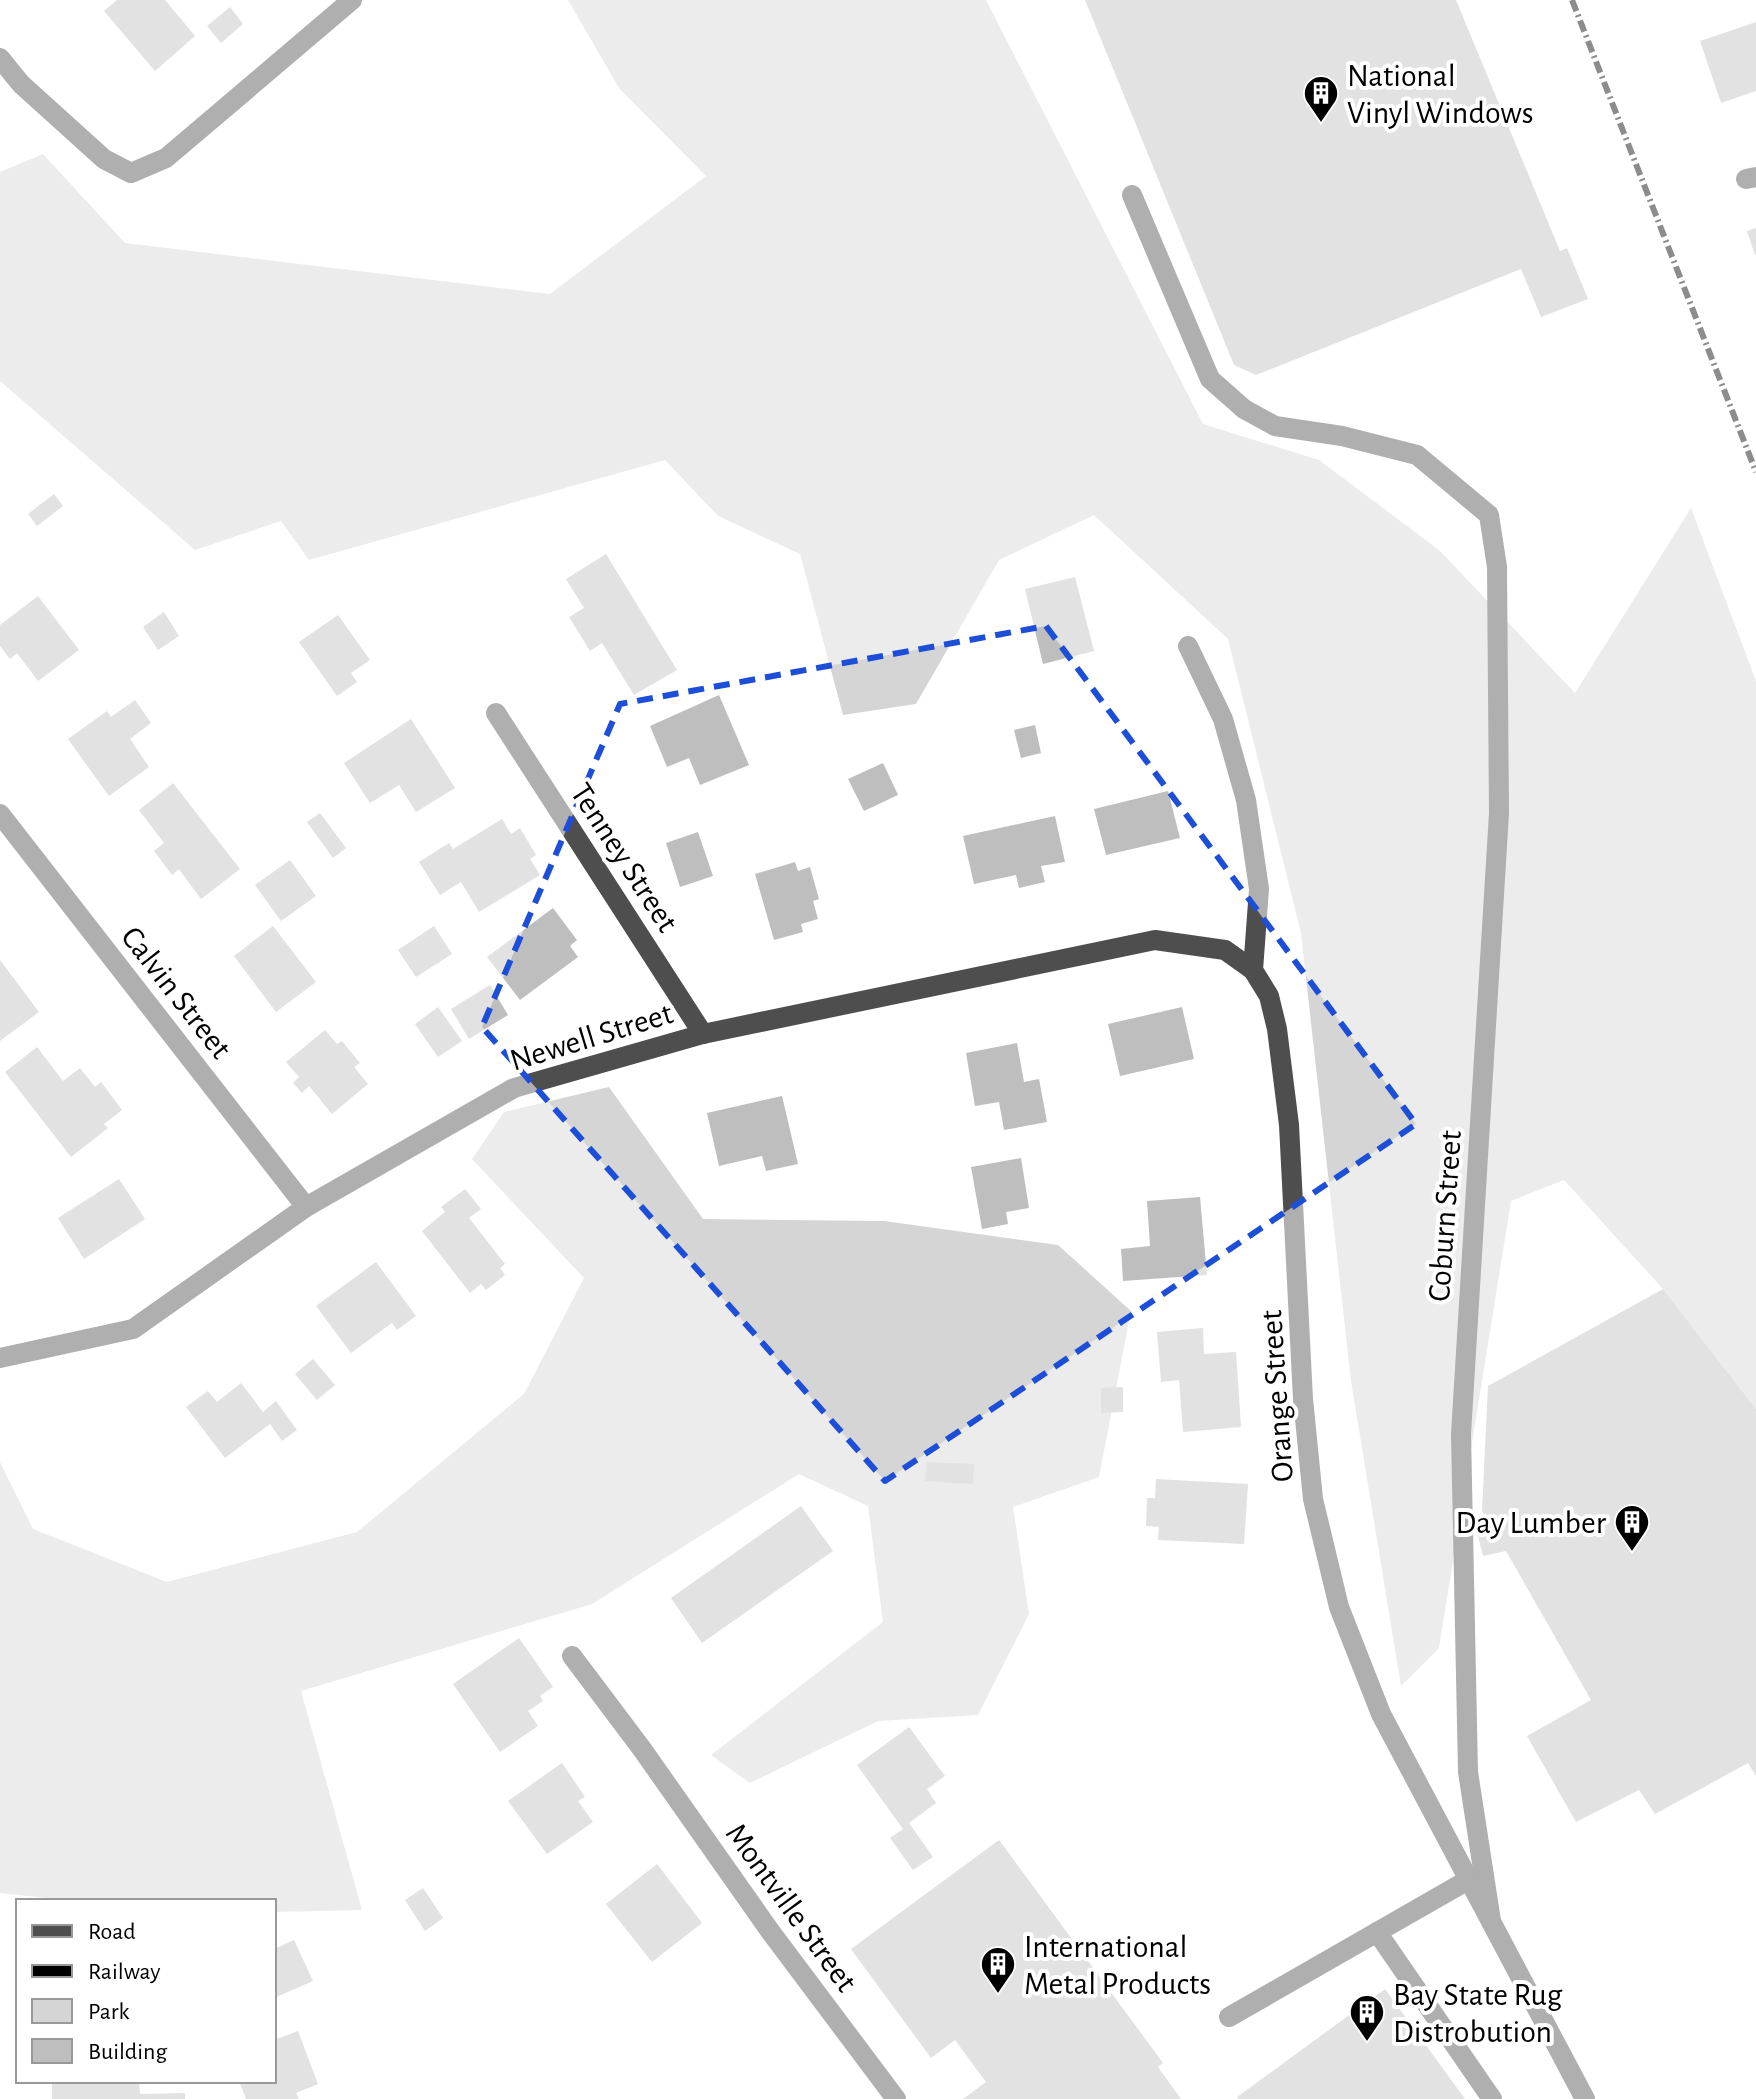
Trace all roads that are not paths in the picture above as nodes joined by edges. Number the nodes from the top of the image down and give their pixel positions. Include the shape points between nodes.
1 (352, 0) edge
2 (0, 58) edge
3 (1132, 195) dead end
4 (1188, 646) dead end
5 (496, 713) dead end
6 (0, 814) edge
7 (1253, 970) junction
8 (703, 1034) junction
9 (306, 1207) junction
10 (0, 1358) edge
11 (572, 1656) dead end
12 (1468, 1880) junction
13 (1491, 1921) junction
14 (1377, 1932) junction
15 (1229, 2017) dead end
16 (896, 2099) edge
17 (1492, 2099) edge
18 (1585, 2099) edge

1 - 2 street via 166,158 131,173 104,159 21,84
3 - 13 street, Coburn Street via 1210,379 1244,409 1275,426 1417,455 1489,515 1497,567 1499,813 1461,1434 1468,1772
4 - 7 street via 1223,719 1246,800 1259,889
5 - 8 street, Tenney Street
6 - 9 street, Calvin Street
7 - 8 street, Newell Street via 1225,950 1155,940
7 - 12 street, Orange Street via 1269,996 1277,1029 1287,1111 1313,1499 1339,1607 1381,1714
8 - 9 street, Newell Street via 514,1088
9 - 10 street, Newell Street via 133,1329
11 - 16 street, Montville Street
12 - 13 street, Orange Street
12 - 14 street
13 - 18 street, Orange Street
14 - 15 street
14 - 17 street

